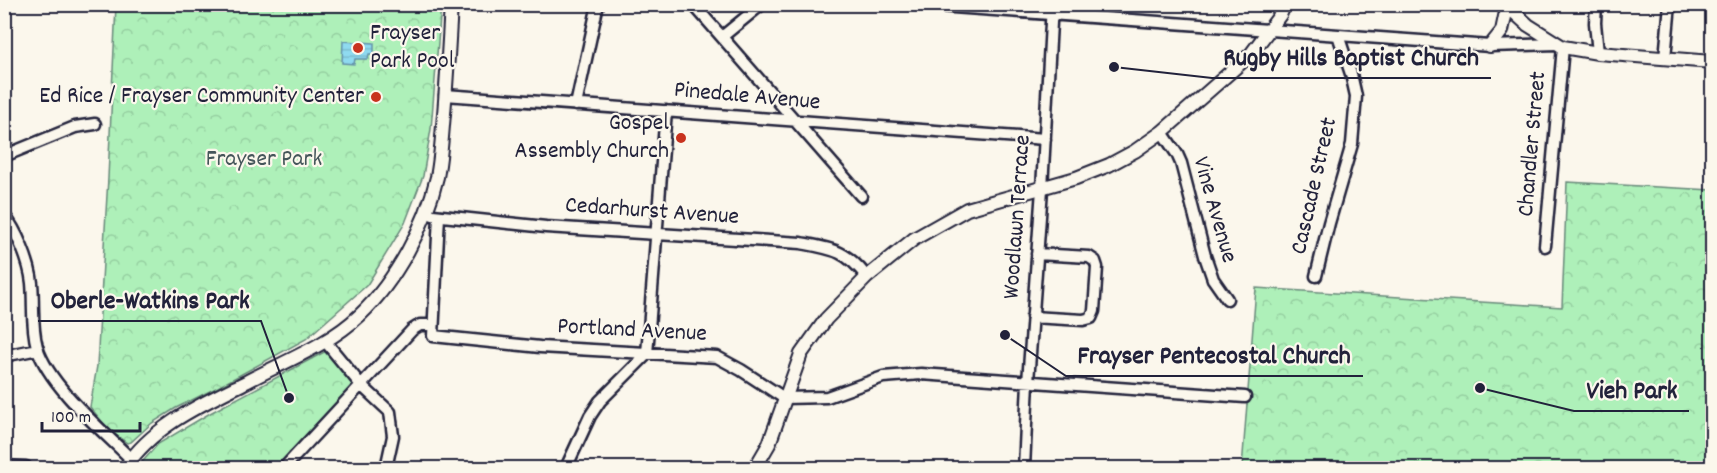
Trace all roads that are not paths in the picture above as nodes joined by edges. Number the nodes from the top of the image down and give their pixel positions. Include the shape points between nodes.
1 (452, 4) edge
2 (598, 4) edge
3 (693, 4) edge
4 (762, 4) edge
5 (911, 4) edge
6 (1285, 4) edge
7 (1596, 4) edge
8 (1670, 4) edge
9 (1506, 6) edge
10 (1051, 10) edge
11 (1269, 30) junction
12 (1338, 35) junction
13 (723, 36) junction
14 (1560, 45) junction
15 (1490, 46) junction
16 (1598, 53) junction
17 (1665, 58) junction
18 (1713, 62) edge
19 (445, 95) junction
20 (576, 105) junction
21 (666, 111) junction
22 (796, 122) junction
23 (95, 124) dead end
24 (1162, 132) junction
25 (1045, 139) junction
26 (4, 156) edge
27 (1042, 189) junction
28 (861, 196) dead end
29 (424, 213) junction
30 (4, 215) edge
31 (439, 216) junction
32 (656, 234) junction
33 (1545, 246) dead end
34 (1037, 254) junction
35 (1316, 276) dead end
36 (867, 277) junction
37 (1227, 299) dead end
38 (1032, 316) junction
39 (433, 331) junction
40 (325, 340) junction
41 (38, 349) junction
42 (647, 354) junction
43 (4, 356) edge
44 (1028, 381) junction
45 (361, 385) junction
46 (1245, 397) dead end
47 (784, 398) junction
48 (128, 464) edge
49 (4, 466) edge
50 (26, 467) edge
51 (284, 468) edge
52 (386, 468) edge
53 (566, 468) edge
54 (756, 468) edge
55 (1024, 468) edge

1 - 19 main road
2 - 20 street
3 - 13 street
4 - 13 street
5 - 10 street
6 - 11 main road
7 - 16 street
8 - 17 street
9 - 14 main road via 1528,26
9 - 15 main road via 1502,31
10 - 11 street
10 - 25 street, Woodlawn Terrace
11 - 12 street
11 - 24 main road via 1243,62
12 - 15 street
12 - 35 street, Cascade Street via 1356,96 1352,144
13 - 22 street
14 - 15 street
14 - 16 main road
14 - 33 street, Chandler Street
16 - 17 main road
17 - 18 main road
19 - 20 street, Pinedale Avenue
19 - 29 main road via 436,178
20 - 21 street, Pinedale Avenue
21 - 22 street, Pinedale Avenue
21 - 32 street
22 - 25 street, Pinedale Avenue
22 - 28 street
23 - 26 street via 75,127
24 - 27 main road via 1109,165
24 - 37 street, Vine Avenue via 1178,154 1207,264
25 - 27 street, Woodlawn Terrace
27 - 34 street, Woodlawn Terrace
27 - 36 main road via 967,209 914,239
29 - 31 street, Cedarhurst Avenue
29 - 40 main road via 386,286 359,316
30 - 41 street via 20,242 32,281 33,327
31 - 32 street, Cedarhurst Avenue
31 - 39 street
32 - 36 street, Cedarhurst Avenue via 827,248 855,262
32 - 42 street
34 - 38 street, Woodlawn Terrace
34 - 38 street via 1089,257 1095,261 1094,311 1091,318 1083,320
36 - 47 main road via 814,335 801,354
38 - 44 street, Woodlawn Terrace
39 - 42 street, Portland Avenue via 540,347
39 - 45 street via 420,325 412,330
40 - 45 street
40 - 48 main road via 160,430
41 - 43 street
41 - 48 street via 47,370
42 - 47 street, Portland Avenue via 717,357
42 - 53 street via 600,401
44 - 46 street
44 - 47 street via 899,375 827,397
44 - 55 street, Woodlawn Terrace
45 - 51 street
45 - 52 street via 390,412 393,436
47 - 54 main road via 769,444
49 - 50 street

